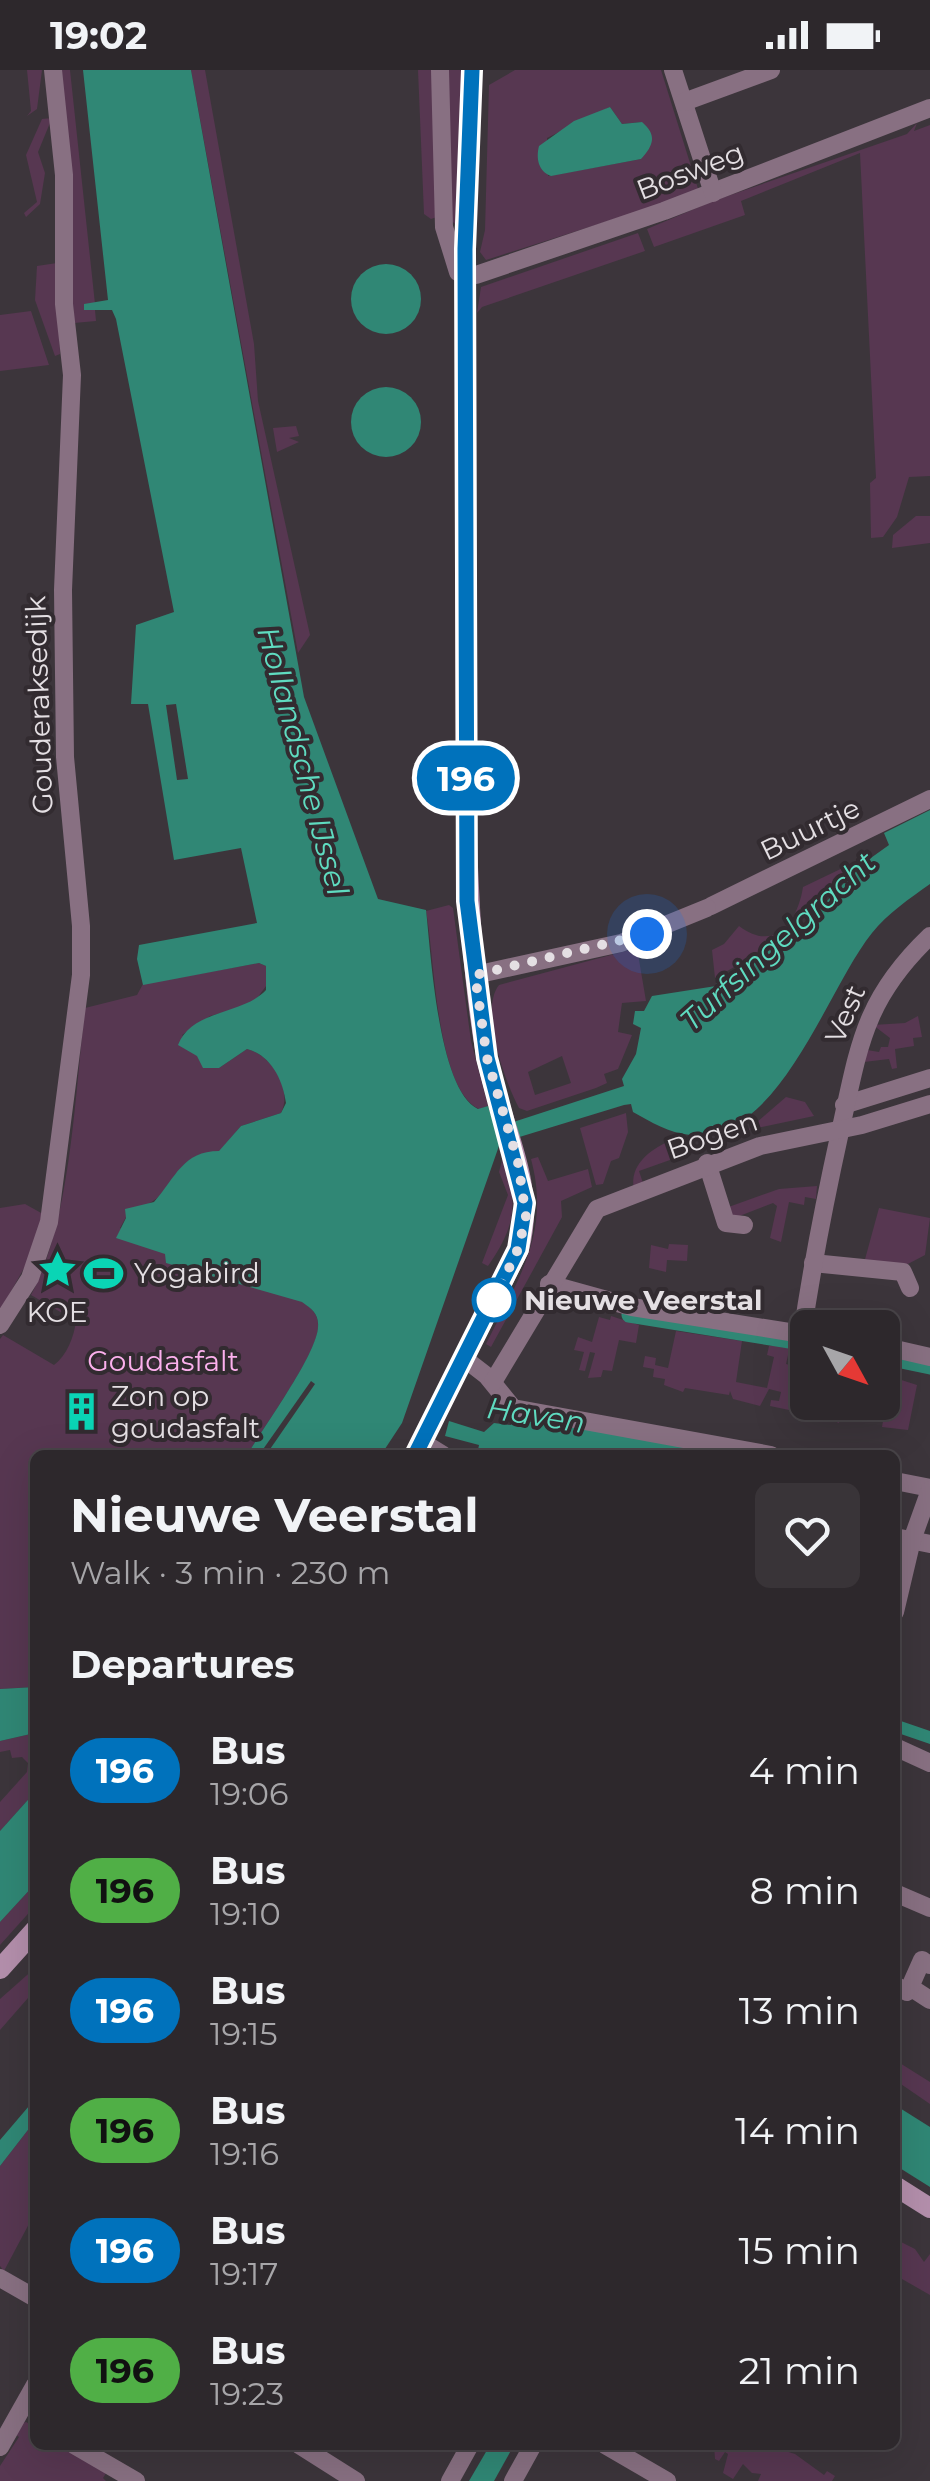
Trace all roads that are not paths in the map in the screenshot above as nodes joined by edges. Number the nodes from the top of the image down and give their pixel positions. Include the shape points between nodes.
1 (52, 70) edge
2 (440, 70) edge
3 (673, 70) edge
4 (771, 70) edge
5 (476, 72) edge
6 (684, 102) junction
7 (930, 108) edge
8 (714, 193) junction
9 (467, 273) junction
10 (930, 798) edge
11 (930, 936) edge
12 (475, 975) junction
13 (930, 1078) edge
14 (930, 1104) edge
15 (844, 1105) junction
16 (841, 1129) junction
17 (707, 1163) junction
18 (744, 1225) dead end
19 (813, 1264) junction
20 (549, 1284) junction
21 (910, 1288) dead end
22 (808, 1310) edge
23 (0, 1324) edge
24 (790, 1333) edge
25 (900, 1350) edge
26 (930, 1357) edge
27 (465, 1359) junction
28 (493, 1382) junction
29 (418, 1448) edge
30 (747, 1450) edge
31 (900, 1483) edge
32 (929, 1492) edge
33 (914, 1538) edge
34 (900, 1593) edge
35 (900, 1749) edge
36 (930, 1763) edge
37 (900, 1896) edge
38 (930, 1908) edge
39 (30, 1936) edge
40 (30, 1951) edge
41 (930, 1965) edge
42 (0, 1970) edge
43 (904, 1988) edge
44 (930, 2000) edge
45 (900, 2189) edge
46 (930, 2208) edge
47 (0, 2278) edge
48 (30, 2295) edge
49 (28, 2418) edge
50 (0, 2447) edge
51 (83, 2450) edge
52 (307, 2450) edge
53 (467, 2450) edge
54 (530, 2450) edge
55 (615, 2450) edge
56 (136, 2481) edge
57 (356, 2481) edge
58 (450, 2481) edge
59 (512, 2481) edge
60 (668, 2481) edge

1 - 23 street, Gouderaksedijk via 64,175 64,304 72,374 62,590 81,975 49,1222 30,1278
2 - 9 street via 444,227 458,272
3 - 6 street
4 - 6 street
5 - 9 main road
6 - 8 street
7 - 8 street, Bosweg
8 - 9 street, Bosweg via 536,258
9 - 12 main road via 466,815
10 - 12 street, Buurtje via 709,907 620,943
11 - 15 street, Vest via 893,974 876,1004
12 - 27 main road via 487,1058 518,1162 526,1217
13 - 15 street
14 - 16 street, Bogen
15 - 16 street, Vest
16 - 17 street, Bogen
16 - 19 street, Vest
17 - 18 street via 718,1210 726,1223
17 - 20 street, Bogen via 591,1214
19 - 21 street via 903,1272
19 - 22 street, Vest
20 - 24 street via 632,1307
20 - 28 street
25 - 26 street
27 - 28 street
27 - 29 main road
28 - 30 street via 521,1410
31 - 32 street
32 - 33 street
33 - 34 street
35 - 36 street
37 - 38 street
39 - 42 main road
40 - 42 main road
41 - 43 street via 922,1960
43 - 44 street
45 - 46 main road
47 - 48 street
49 - 50 street
51 - 56 street
52 - 57 street
53 - 58 street
54 - 59 street
55 - 60 street

